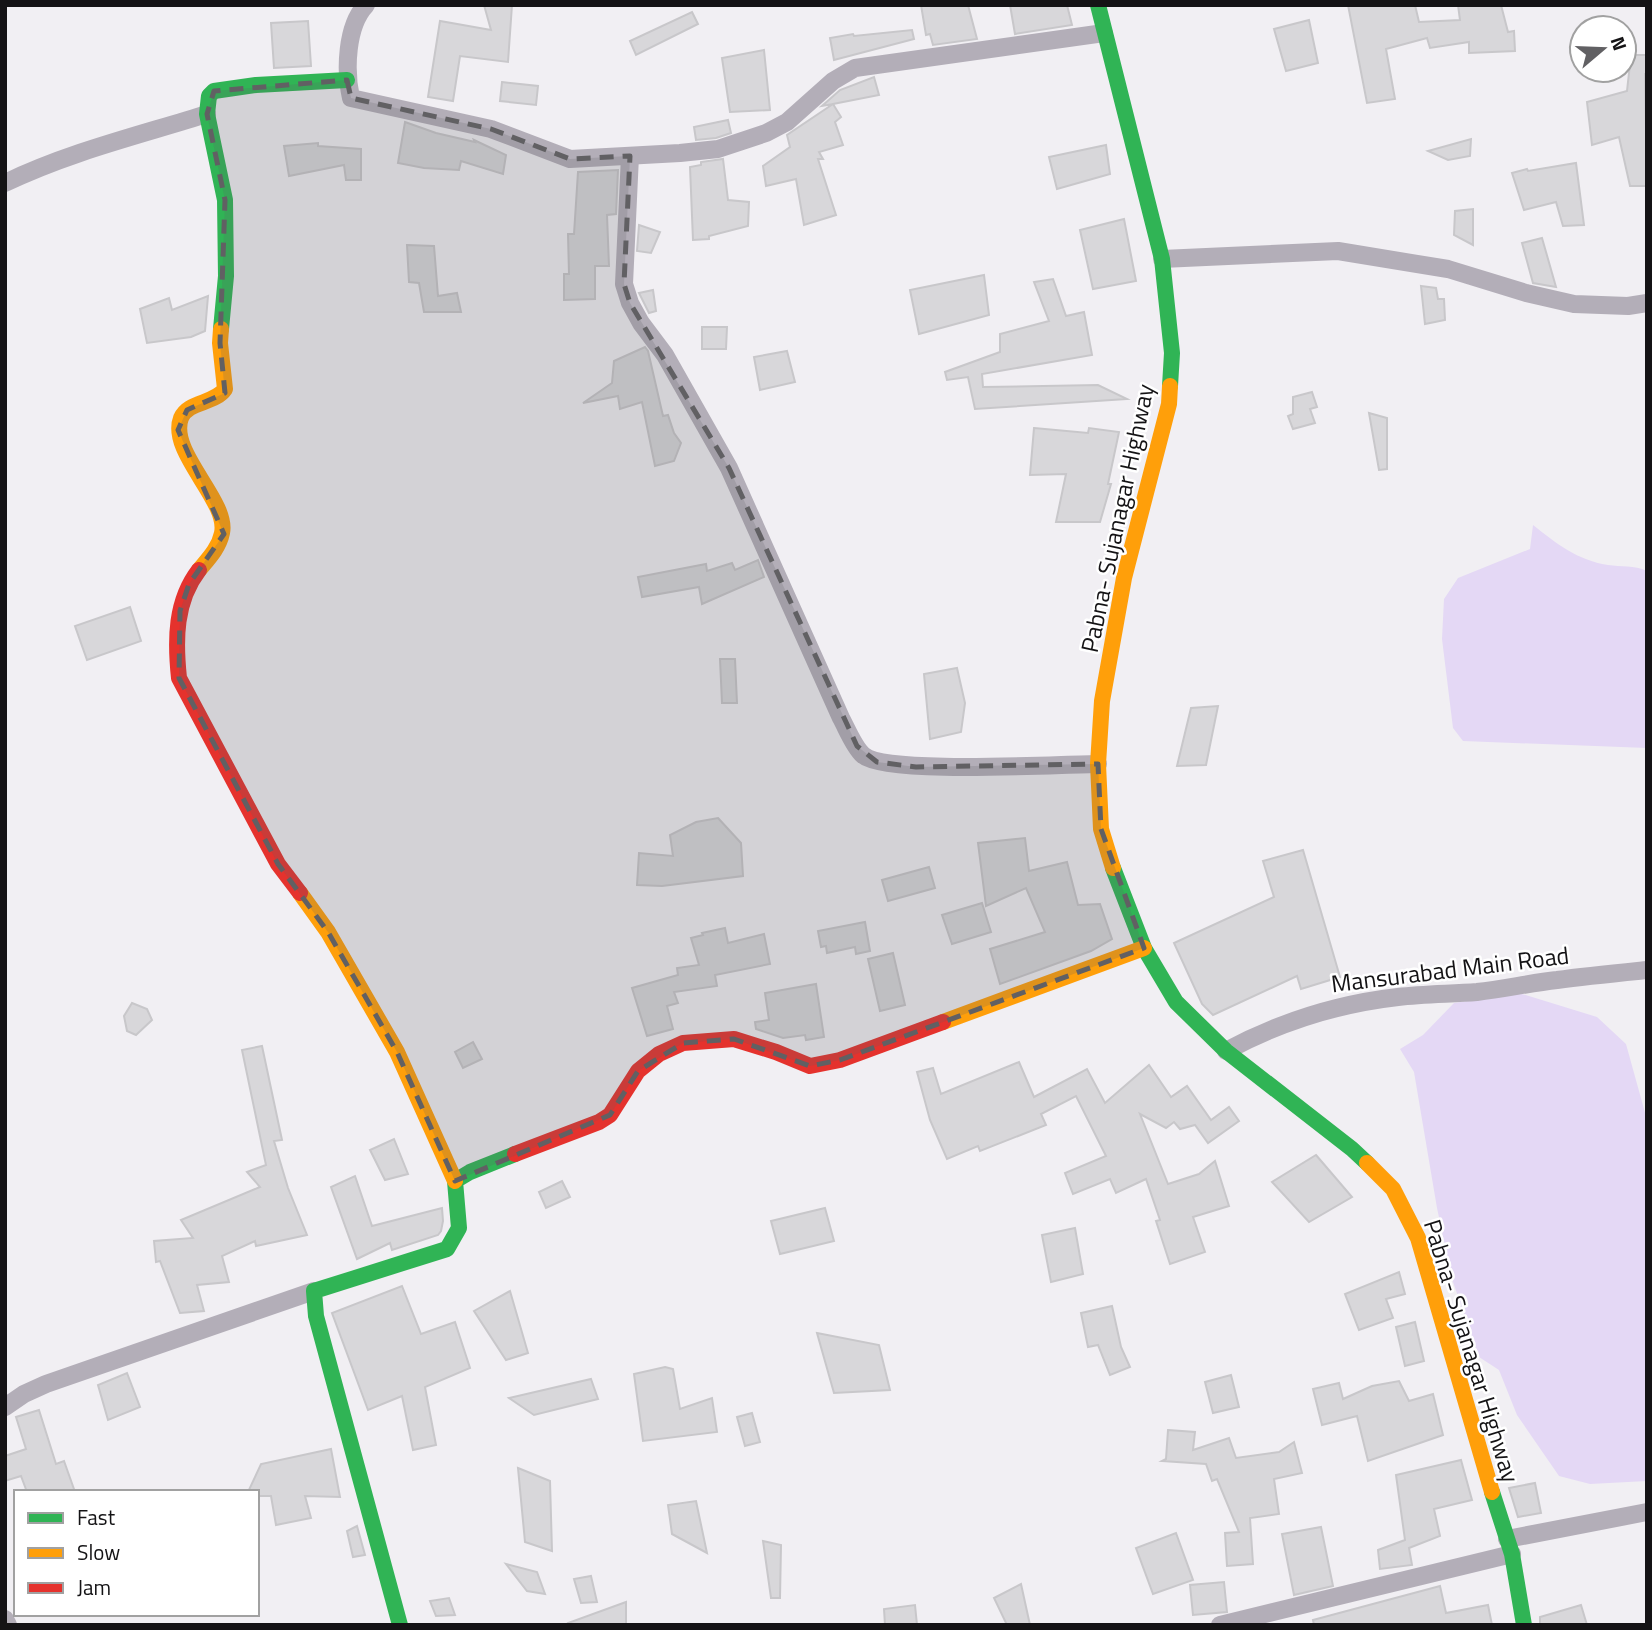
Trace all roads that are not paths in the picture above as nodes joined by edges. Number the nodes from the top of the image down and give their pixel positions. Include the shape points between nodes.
1 (366, 5) edge
2 (1098, 5) edge
3 (1104, 33) junction
4 (347, 80) junction
5 (207, 114) junction
6 (630, 156) junction
7 (5, 183) edge
8 (1162, 259) junction
9 (1647, 303) edge
10 (1098, 764) junction
11 (1144, 948) junction
12 (1647, 970) edge
13 (1226, 1051) junction
14 (455, 1181) junction
15 (314, 1291) junction
16 (5, 1407) edge
17 (1647, 1512) edge
18 (1509, 1547) junction
19 (5, 1619) edge
20 (8, 1625) edge
21 (400, 1625) edge
22 (1220, 1625) edge
23 (1524, 1625) edge

1 - 4 street via 358,13 348,50
2 - 3 street, Pabna- Sujanagar Highway
3 - 6 street via 855,68 833,81 787,122 766,133 718,149
3 - 8 street, Pabna- Sujanagar Highway
4 - 5 street via 214,91
4 - 6 street via 351,98 491,129 570,159
5 - 7 street
5 - 14 street via 225,200 226,276 220,343 225,389 183,413 178,430 223,522 223,534 189,584 180,611 175,649 179,678 278,864 328,933 397,1052
6 - 10 street via 624,284 630,303 729,468 841,718 863,755 877,762 916,767
8 - 9 street via 1338,251 1448,269 1574,304
8 - 10 street, Pabna- Sujanagar Highway via 1172,353 1169,404 1124,578 1102,701
10 - 11 street, Pabna- Sujanagar Highway via 1101,829
11 - 13 street, Pabna- Sujanagar Highway via 1177,1002
11 - 14 street via 840,1060 810,1066 734,1039 683,1043 659,1054 638,1072 610,1115 599,1122
12 - 13 street, Mansurabad Main Road via 1352,1004 1261,1032
13 - 18 street, Pabna- Sujanagar Highway via 1352,1149 1393,1189 1418,1238
14 - 15 street via 459,1218 457,1234 447,1249
15 - 16 street via 46,1384
15 - 21 street via 316,1316
17 - 18 street
18 - 22 street
18 - 23 street, Pabna- Sujanagar Highway
19 - 20 street

